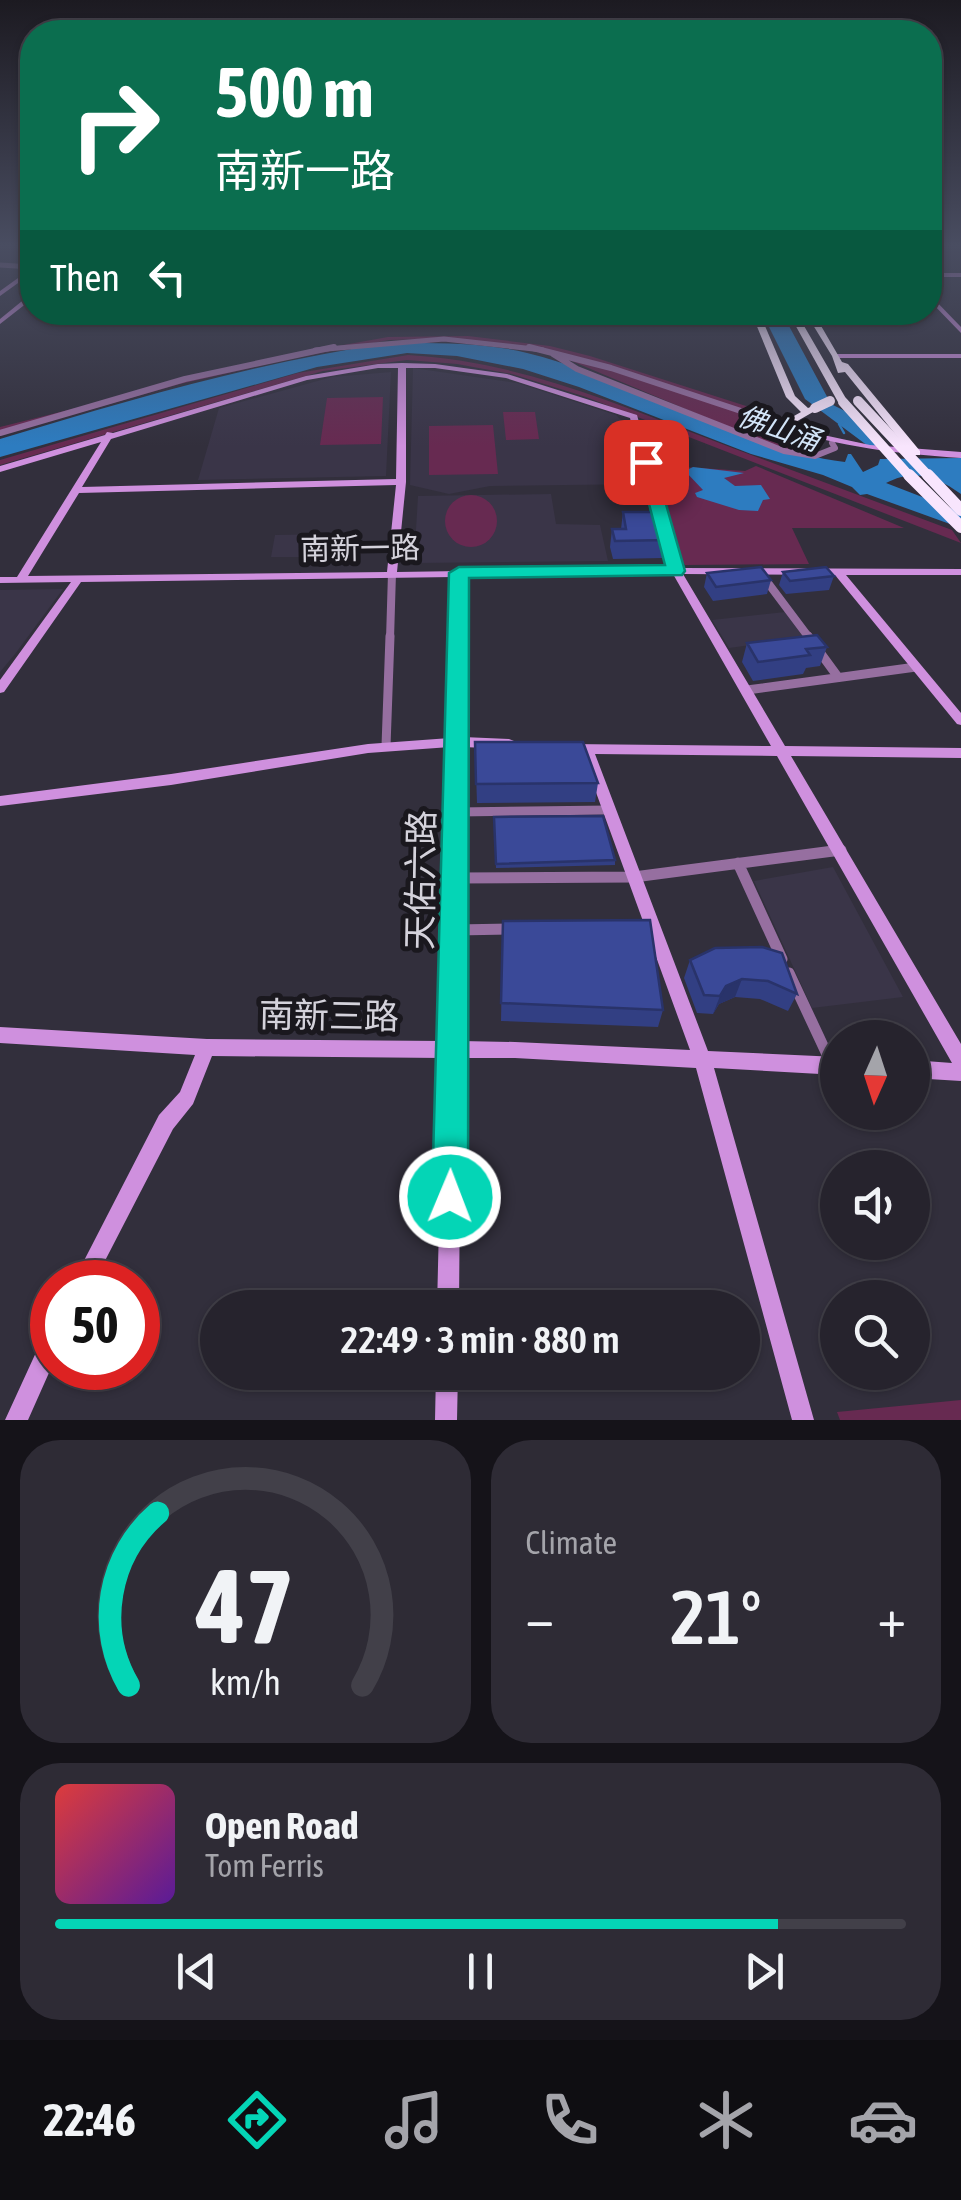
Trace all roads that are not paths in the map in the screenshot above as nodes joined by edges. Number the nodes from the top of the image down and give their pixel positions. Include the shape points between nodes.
1 (761, 325) edge
2 (799, 325) edge
3 (817, 325) edge
4 (552, 352) junction
5 (816, 355) junction
6 (961, 356) edge
7 (837, 360) junction
8 (402, 365) junction
9 (811, 410) junction
10 (783, 425) junction
11 (0, 433) edge
12 (110, 434) junction
13 (832, 442) junction
14 (916, 453) junction
15 (961, 455) edge
16 (0, 469) edge
17 (401, 482) junction
18 (76, 490) junction
19 (961, 510) edge
20 (961, 527) edge
21 (676, 571) junction
22 (759, 571) junction
23 (836, 571) junction
24 (961, 572) edge
25 (392, 573) junction
26 (459, 573) junction
27 (79, 578) junction
28 (21, 579) junction
29 (0, 580) edge
30 (814, 644) junction
31 (796, 647) edge
32 (744, 654) edge
33 (727, 656) junction
34 (916, 666) junction
35 (838, 678) junction
36 (0, 689) edge
37 (748, 690) junction
38 (961, 721) edge
39 (459, 739) junction
40 (386, 746) junction
41 (532, 746) edge
42 (550, 747) edge
43 (587, 750) junction
44 (784, 752) junction
45 (961, 753) edge
46 (0, 801) edge
47 (609, 810) junction
48 (458, 812) junction
49 (841, 850) junction
50 (738, 864) junction
51 (634, 877) junction
52 (456, 878) junction
53 (535, 929) edge
54 (456, 930) junction
55 (0, 1035) edge
56 (820, 1035) edge
57 (207, 1047) junction
58 (453, 1050) junction
59 (702, 1059) junction
60 (961, 1061) edge
61 (820, 1065) edge
62 (930, 1070) edge
63 (961, 1072) edge
64 (94, 1260) edge
65 (448, 1290) edge
66 (30, 1390) edge
67 (446, 1390) edge
68 (16, 1420) edge
69 (446, 1420) edge
70 (803, 1420) edge

1 - 9 highway via 791,396
2 - 5 highway
3 - 7 highway
4 - 10 street
4 - 11 street via 455,338 382,339 160,387
4 - 13 street via 578,369 784,451 815,456 835,448
5 - 9 highway, bridge via 832,397
5 - 20 highway, bridge via 844,402
6 - 7 street
7 - 14 highway
7 - 19 highway, bridge via 858,401
8 - 12 street via 306,378
8 - 17 street
8 - 21 street via 507,376 634,417
9 - 10 highway
10 - 13 street
12 - 16 street
12 - 18 street
13 - 14 street
14 - 15 street
17 - 18 street
17 - 25 street
18 - 28 street
21 - 22 street, 南新一路
21 - 26 street, 南新一路
21 - 33 street
22 - 23 street, 南新一路
22 - 30 street
23 - 24 street, 南新一路
23 - 34 street
25 - 26 street, 南新一路
25 - 27 street, 南新一路
25 - 40 street
26 - 39 street, 天佑六路
27 - 28 street, 南新一路
27 - 36 street
28 - 29 street, 南新一路
30 - 31 street
30 - 35 street
32 - 33 street
33 - 37 street
34 - 35 street
34 - 38 street
35 - 37 street
37 - 44 street
39 - 40 street
39 - 41 street
39 - 48 street, 天佑六路
40 - 46 street
42 - 43 street
43 - 44 street
43 - 47 street
44 - 45 street
44 - 49 street
47 - 48 street
47 - 51 street
48 - 52 street, 天佑六路
49 - 50 street
49 - 60 street
50 - 51 street
50 - 56 street
51 - 52 street
51 - 59 street via 643,929
52 - 54 street, 天佑六路
53 - 54 street
54 - 58 street, 天佑六路
55 - 57 street, 南新三路
57 - 58 street, 南新三路
57 - 64 street via 187,1098 166,1122
58 - 59 street, 南新三路
58 - 65 street, 天佑六路
59 - 61 street, 南新三路
59 - 70 street
62 - 63 street
66 - 68 street
67 - 69 street

